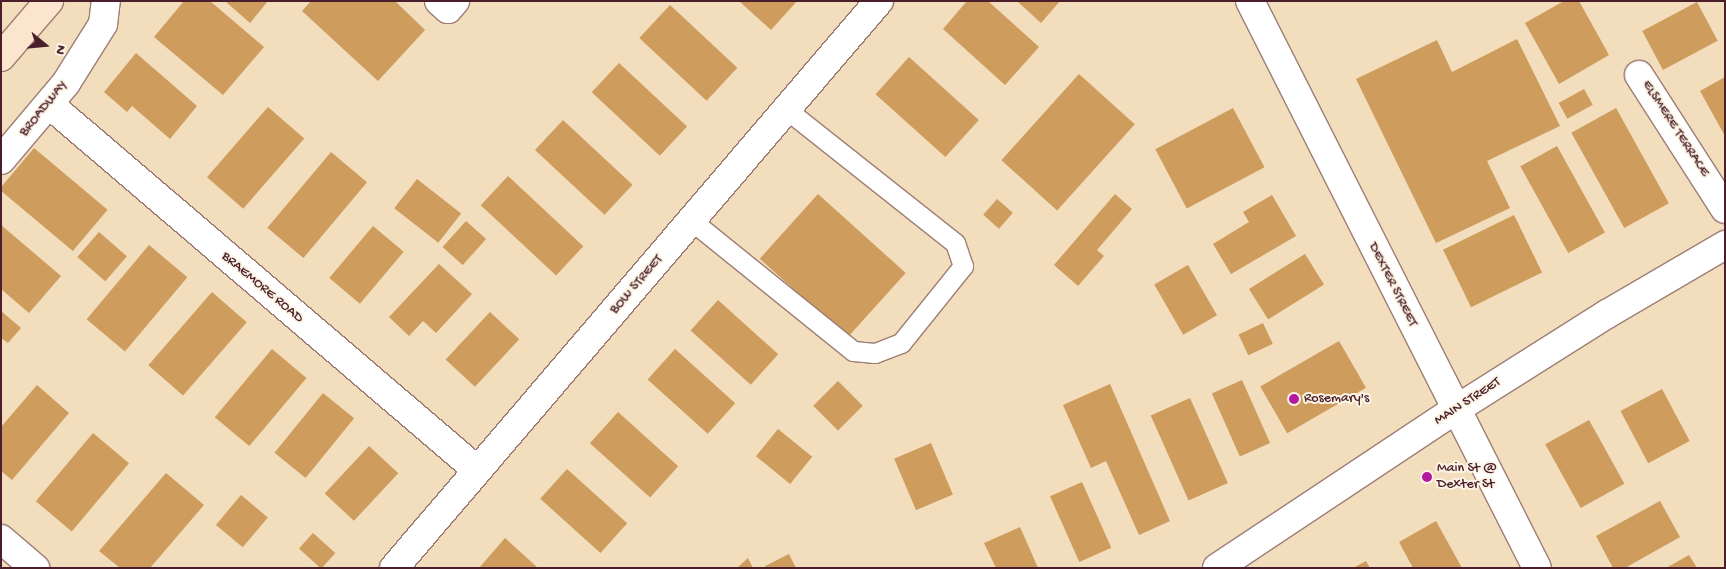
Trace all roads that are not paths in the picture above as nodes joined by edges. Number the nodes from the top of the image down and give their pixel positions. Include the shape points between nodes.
1 (49, 1) edge
2 (106, 1) edge
3 (439, 1) edge
4 (455, 1) edge
5 (879, 1) edge
6 (1250, 1) edge
7 (1, 57) edge
8 (1639, 75) dead end
9 (49, 104) junction
10 (786, 110) junction
11 (1, 160) edge
12 (1725, 209) edge
13 (692, 221) junction
14 (1725, 245) edge
15 (1455, 410) junction
16 (477, 470) junction
17 (1, 539) edge
18 (35, 568) edge
19 (394, 568) edge
20 (1217, 568) edge
21 (1537, 568) edge

1 - 7 main road
2 - 9 street, BROADWAY via 101,26
3 - 4 street via 448,9
5 - 10 street, BOW STREET
6 - 15 street, DEXTER STREET
8 - 12 street, ELSMERE TERRACE
9 - 11 street, BROADWAY
9 - 16 street, BRAEMORE ROAD
10 - 13 street, BOW STREET
10 - 13 lane via 955,242 963,266 901,343 876,354 853,352
13 - 16 street, BOW STREET
14 - 15 street, MAIN STREET via 1607,314
15 - 20 street, MAIN STREET
15 - 21 street, DEXTER STREET
16 - 19 street, BOW STREET
17 - 18 street

